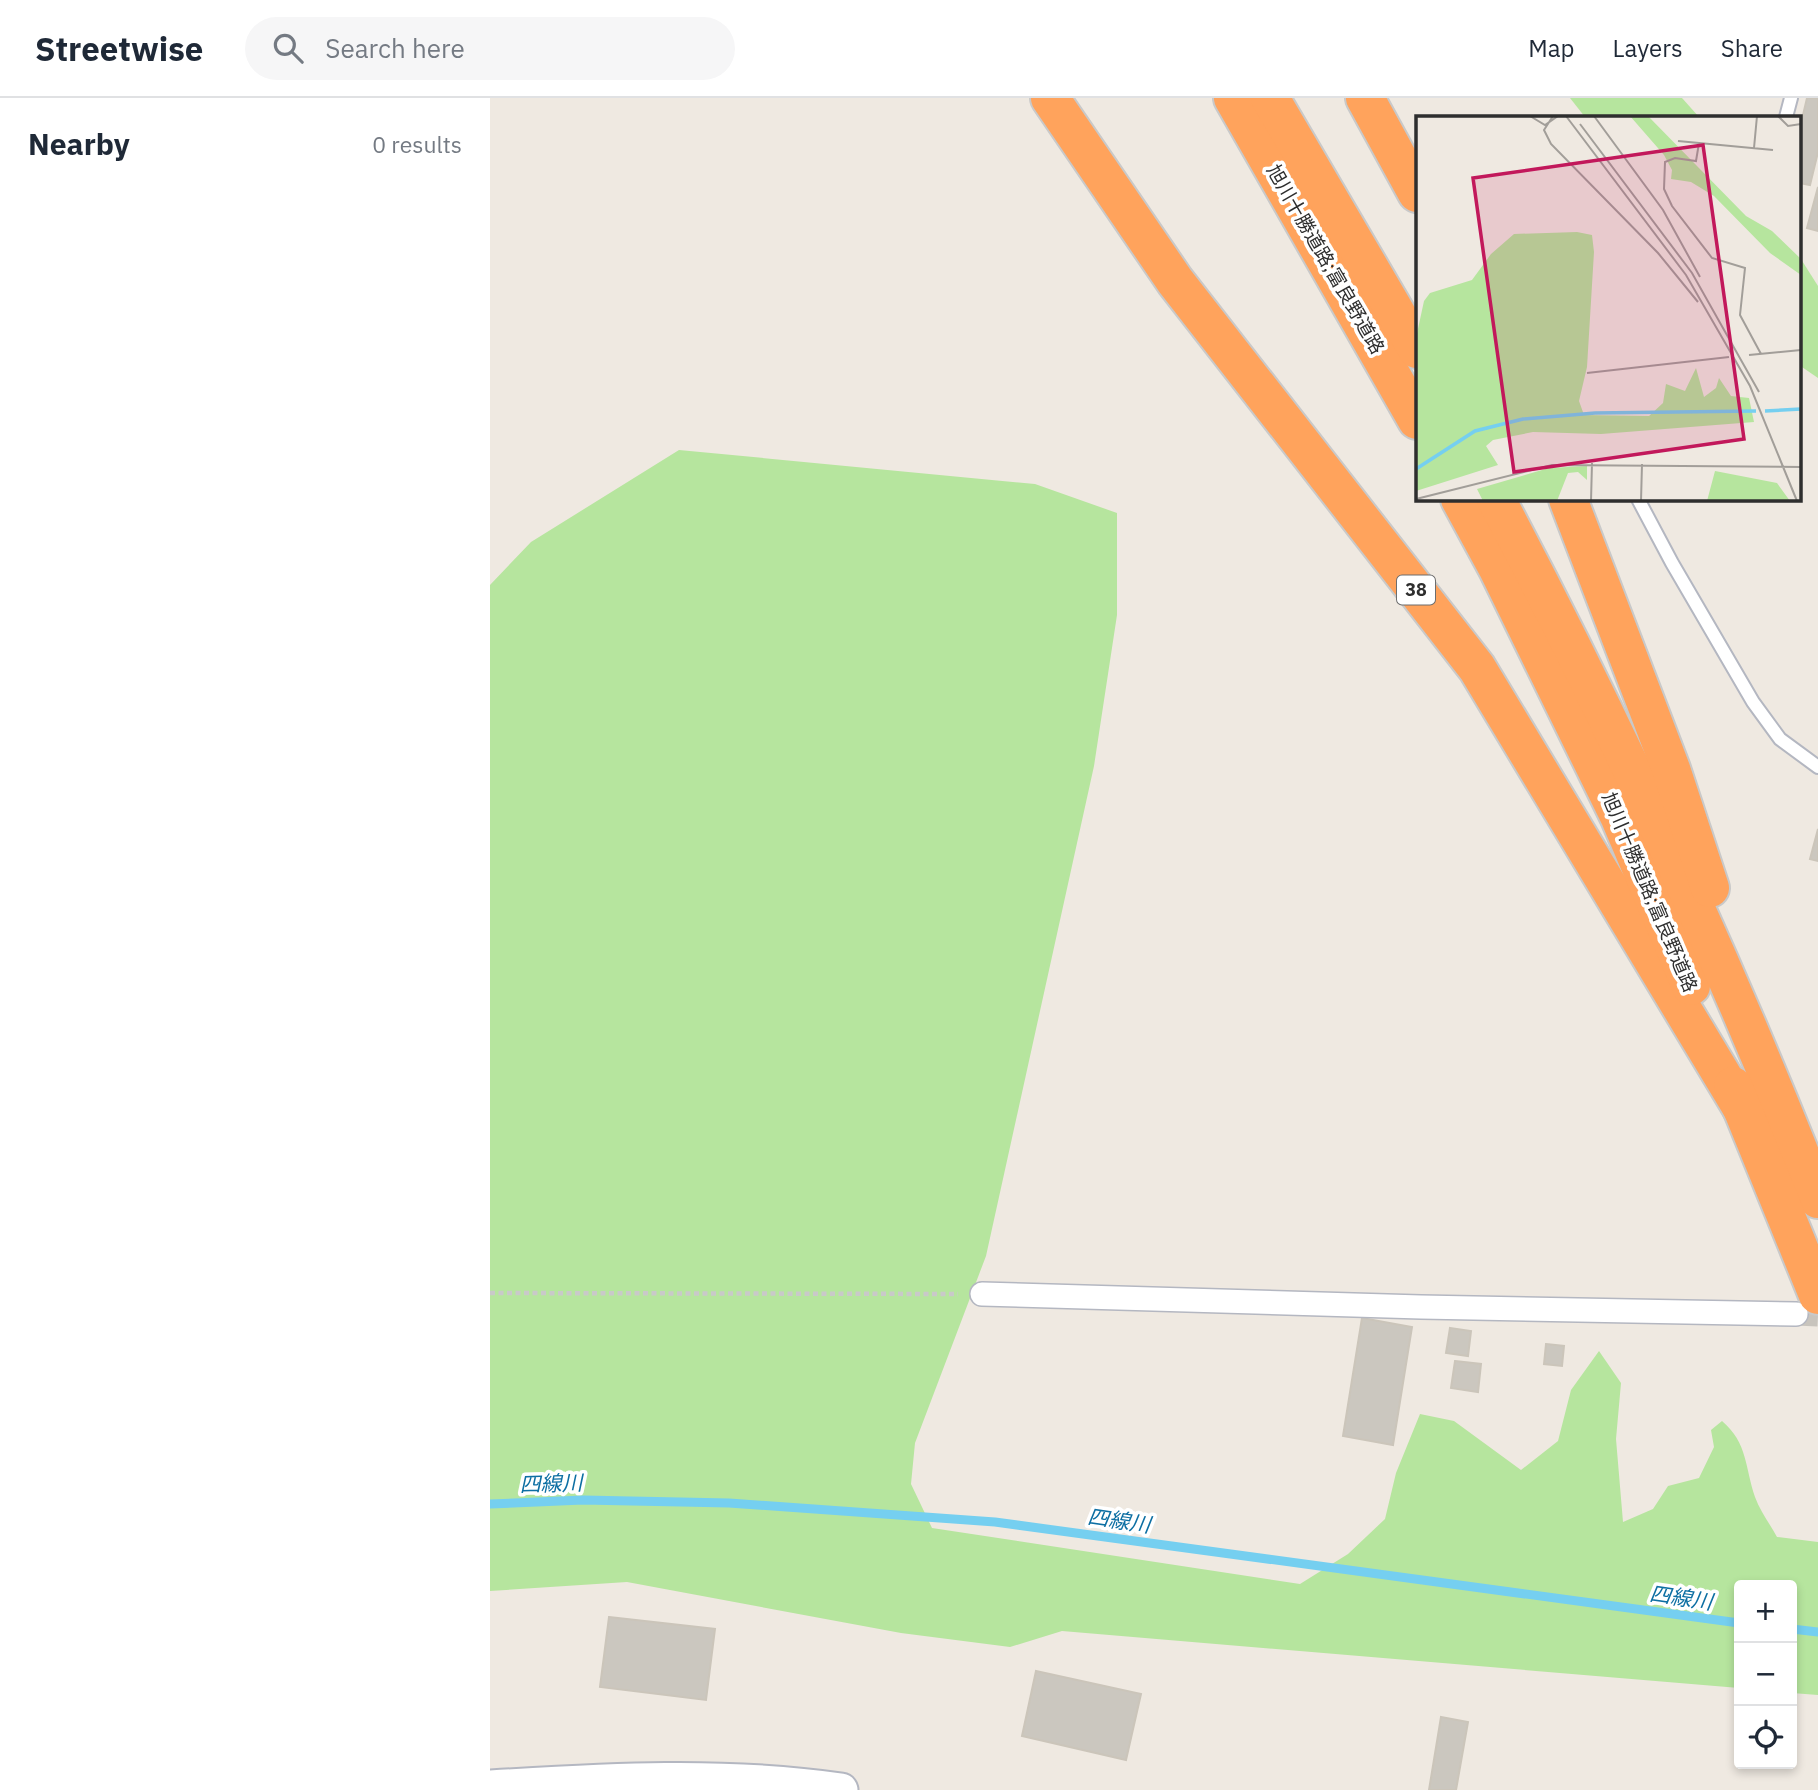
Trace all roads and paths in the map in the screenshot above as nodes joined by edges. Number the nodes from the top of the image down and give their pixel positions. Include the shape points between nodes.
1 (1049, 98) edge
2 (1233, 98) edge
3 (1270, 98) edge
4 (1365, 98) edge
5 (1791, 98) edge
6 (1786, 116) edge
7 (1416, 191) edge
8 (1416, 347) edge
9 (1416, 418) edge
10 (1461, 500) edge
11 (1496, 500) edge
12 (1568, 500) edge
13 (1639, 500) edge
14 (1818, 767) edge
15 (1779, 1098) junction
16 (1743, 1110) junction
17 (1818, 1199) edge
18 (490, 1293) edge
19 (982, 1294) joint
20 (1807, 1305) edge
21 (490, 1787) edge
22 (841, 1790) edge

1 - 16 highway, 38 via 1175,281 1476,668
2 - 9 highway, 旭川十勝道路;富良野道路
3 - 8 highway, 旭川十勝道路;富良野道路
4 - 7 highway
5 - 6 lane
10 - 16 highway, 旭川十勝道路;富良野道路 / 38 via 1620,818
11 - 15 highway, 旭川十勝道路;富良野道路 via 1651,809
12 - 15 highway via 1671,769
13 - 14 lane via 1753,702 1780,739
15 - 17 highway, 旭川十勝道路;富良野道路
16 - 20 highway, 旭川十勝道路;富良野道路 / 38
18 - 19 path
19 - 20 street via 1421,1307
21 - 22 main road via 710,1780

